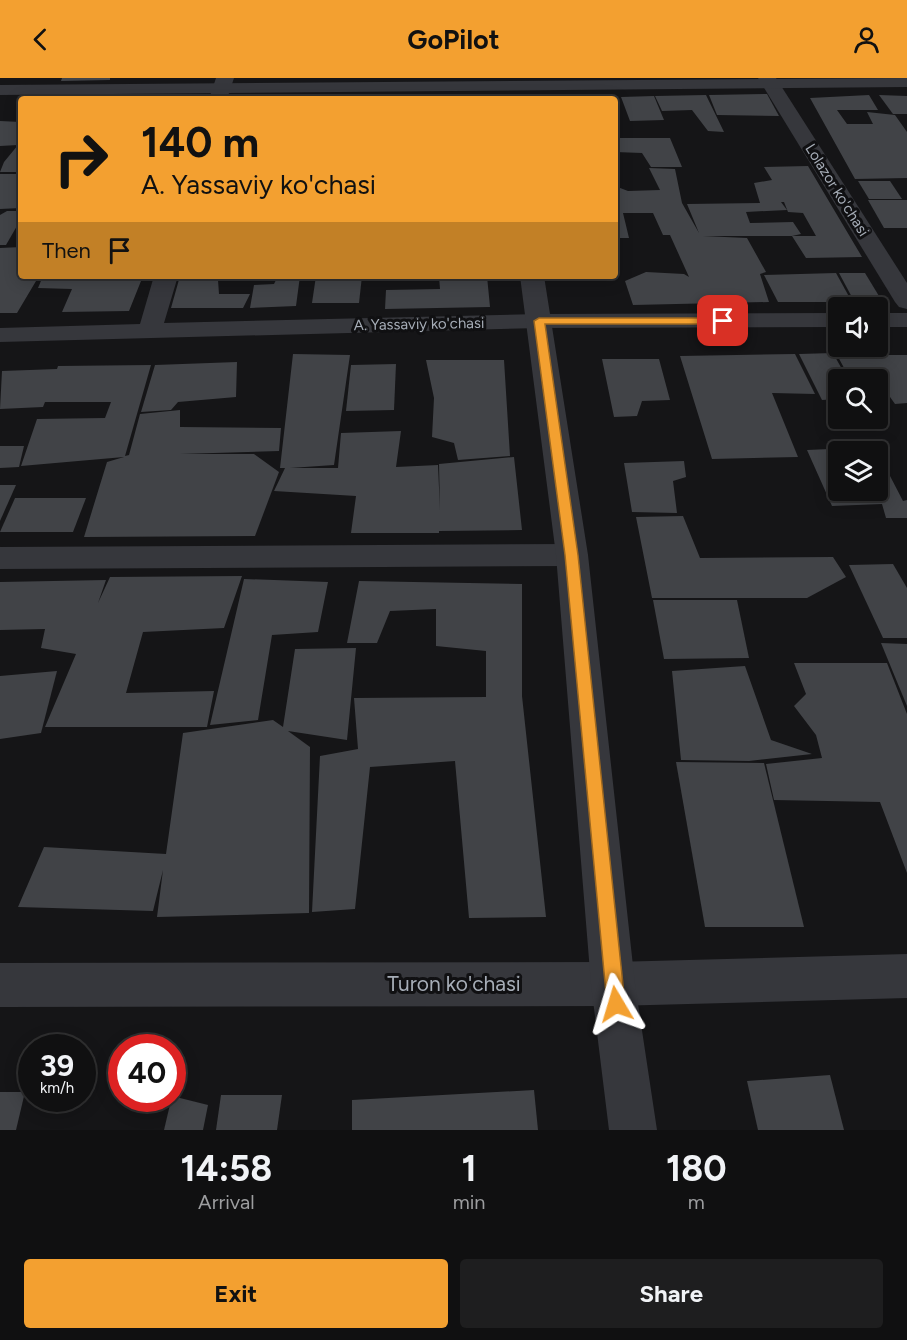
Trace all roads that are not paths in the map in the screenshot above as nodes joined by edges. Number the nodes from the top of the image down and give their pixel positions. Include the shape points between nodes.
1 (769, 81) edge
2 (907, 82) edge
3 (504, 87) edge
4 (222, 88) edge
5 (0, 90) edge
6 (165, 279) edge
7 (532, 279) edge
8 (907, 302) edge
9 (828, 320) edge
10 (888, 320) edge
11 (907, 320) edge
12 (539, 321) junction
13 (150, 331) junction
14 (0, 335) edge
15 (572, 555) junction
16 (0, 558) edge
17 (907, 976) edge
18 (613, 984) junction
19 (0, 985) edge
20 (633, 1130) edge

1 - 2 street
1 - 3 street
1 - 8 street, Lolazor ko'chasi
3 - 4 street
4 - 5 street
6 - 13 street
7 - 12 street
9 - 12 street, A. Yassaviy ko'chasi
10 - 11 street
12 - 13 street, A. Yassaviy ko'chasi
12 - 15 street
13 - 14 street, A. Yassaviy ko'chasi
15 - 16 street
15 - 18 street
17 - 18 street, Turon ko'chasi
18 - 19 street, Turon ko'chasi
18 - 20 street

